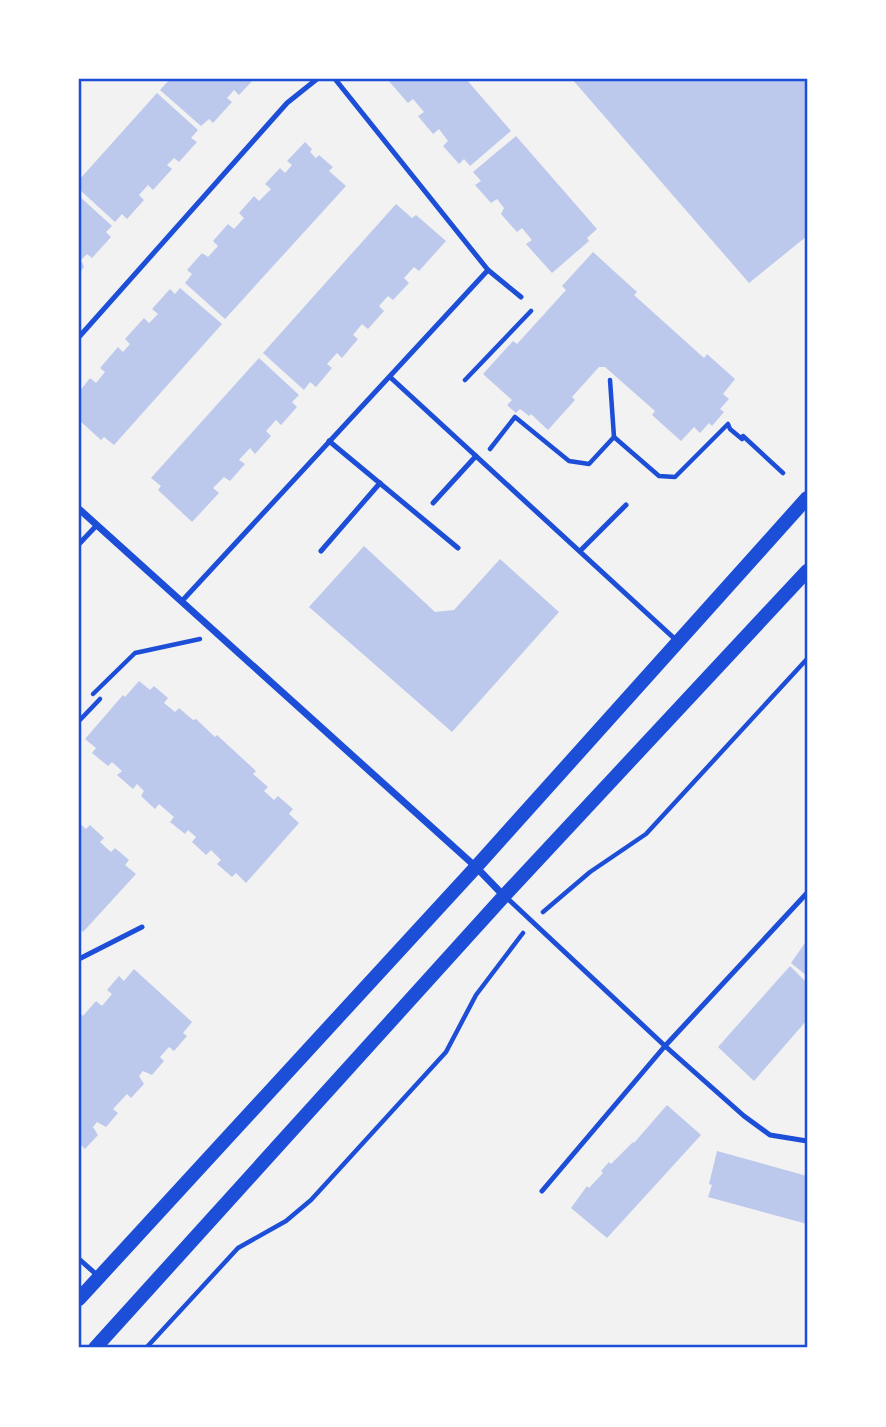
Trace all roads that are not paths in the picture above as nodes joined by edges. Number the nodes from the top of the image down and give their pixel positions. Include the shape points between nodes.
1 (317, 79) edge
2 (335, 79) edge
3 (488, 271) junction
4 (521, 297) road end
5 (79, 337) edge
6 (390, 377) junction
7 (329, 442) junction
8 (476, 456) junction
9 (380, 483) junction
10 (807, 498) edge
11 (433, 503) dead end
12 (626, 505) dead end
13 (79, 509) edge
14 (97, 525) junction
15 (79, 544) edge
16 (458, 548) dead end
17 (321, 551) dead end
18 (580, 551) junction
19 (807, 571) edge
20 (181, 601) junction
21 (679, 643) junction
22 (476, 867) junction
23 (807, 893) edge
24 (504, 896) junction
25 (142, 927) dead end
26 (79, 959) edge
27 (665, 1046) junction
28 (807, 1141) edge
29 (542, 1191) dead end
30 (79, 1259) edge
31 (100, 1277) junction
32 (79, 1299) edge
33 (95, 1348) edge

1 - 5 lane via 287,103
2 - 3 lane
3 - 4 lane
3 - 6 lane
6 - 7 lane
6 - 8 lane
7 - 9 lane
7 - 20 lane
8 - 11 lane
8 - 18 lane
9 - 16 lane
9 - 17 lane
10 - 21 main road
12 - 18 lane
13 - 14 street
14 - 15 lane
14 - 20 street
18 - 21 lane
19 - 24 main road
20 - 22 street
21 - 22 main road
22 - 24 street
22 - 31 main road
23 - 27 lane
24 - 27 lane
24 - 33 main road
25 - 26 lane
27 - 28 lane via 770,1135
27 - 29 lane
30 - 31 lane
31 - 32 main road

